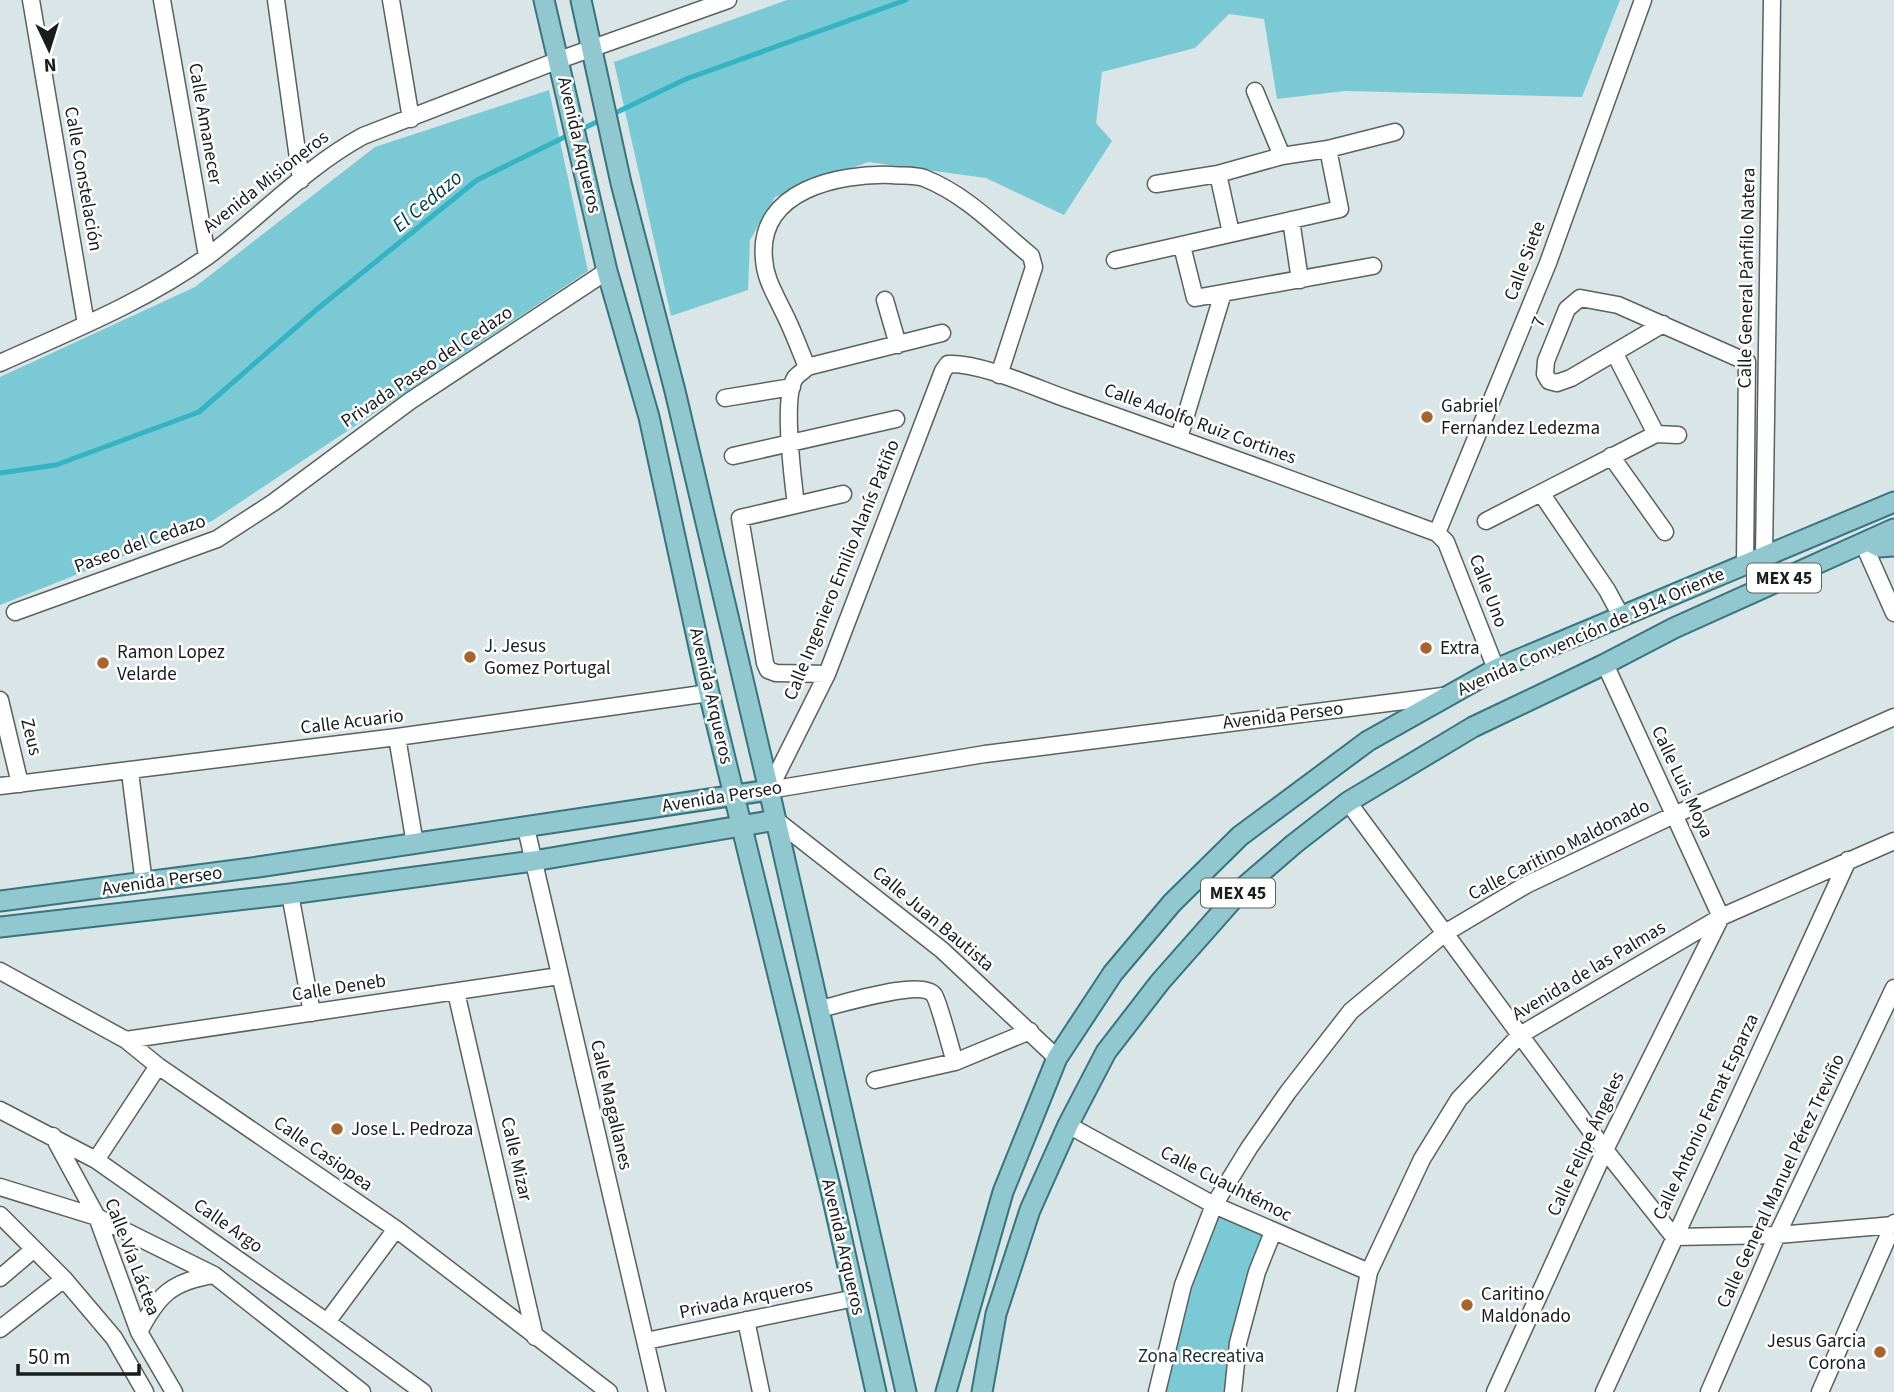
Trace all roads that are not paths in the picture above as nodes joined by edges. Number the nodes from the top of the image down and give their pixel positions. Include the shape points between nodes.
1 (31, 0) edge
2 (162, 0) edge
3 (276, 0) edge
4 (391, 0) edge
5 (544, 0) edge
6 (581, 0) edge
7 (728, 0) edge
8 (1643, 0) edge
9 (1772, 0) edge
10 (594, 59) junction
11 (559, 60) junction
12 (1255, 91) dead end
13 (411, 119) junction
14 (1395, 132) dead end
15 (1328, 149) junction
16 (1282, 156) junction
17 (1217, 174) junction
18 (300, 180) junction
19 (1156, 184) dead end
20 (1291, 220) junction
21 (1231, 233) junction
22 (1182, 246) junction
23 (207, 256) junction
24 (1115, 260) dead end
25 (1373, 266) dead end
26 (607, 271) junction
27 (1300, 280) junction
28 (1223, 293) junction
29 (885, 300) dead end
30 (86, 324) junction
31 (1663, 324) junction
32 (942, 333) dead end
33 (898, 345) junction
34 (1615, 354) junction
35 (0, 363) edge
36 (948, 364) joint
37 (807, 368) junction
38 (999, 375) junction
39 (792, 387) junction
40 (725, 398) dead end
41 (896, 419) dead end
42 (1657, 434) junction
43 (1678, 435) dead end
44 (1179, 438) junction
45 (789, 444) junction
46 (733, 456) dead end
47 (1611, 456) junction
48 (1541, 493) junction
49 (843, 494) dead end
50 (274, 502) joint
51 (1894, 502) edge
52 (796, 505) junction
53 (1486, 521) dead end
54 (1894, 529) edge
55 (1665, 532) dead end
56 (1437, 533) junction
57 (1865, 542) junction
58 (1894, 547) edge
59 (1764, 557) junction
60 (1745, 565) junction
61 (15, 612) dead end
62 (1894, 613) edge
63 (1621, 616) junction
64 (1605, 664) junction
65 (1496, 669) junction
66 (827, 674) junction
67 (709, 693) junction
68 (1445, 696) junction
69 (0, 699) edge
70 (1894, 717) edge
71 (397, 737) junction
72 (130, 772) junction
73 (20, 784) junction
74 (0, 786) edge
75 (769, 790) junction
76 (736, 796) junction
77 (1348, 802) junction
78 (1674, 815) junction
79 (776, 820) junction
80 (742, 825) junction
81 (526, 828) junction
82 (1894, 841) edge
83 (415, 844) junction
84 (1848, 860) junction
85 (533, 861) junction
86 (145, 884) junction
87 (290, 894) junction
88 (0, 901) edge
89 (1721, 917) junction
90 (0, 927) edge
91 (1445, 933) junction
92 (0, 971) edge
93 (559, 976) junction
94 (1894, 988) edge
95 (456, 992) junction
96 (819, 1009) junction
97 (312, 1013) junction
98 (1030, 1031) junction
99 (1520, 1035) junction
100 (126, 1041) junction
101 (1057, 1058) junction
102 (954, 1062) junction
103 (159, 1066) junction
104 (875, 1080) dead end
105 (0, 1110) edge
106 (1068, 1125) junction
107 (53, 1136) junction
108 (1605, 1150) junction
109 (96, 1160) junction
110 (0, 1187) edge
111 (1214, 1205) junction
112 (0, 1214) edge
113 (97, 1217) junction
114 (1894, 1224) edge
115 (396, 1229) junction
116 (1273, 1232) junction
117 (1777, 1235) junction
118 (1674, 1237) junction
119 (34, 1249) junction
120 (1369, 1272) junction
121 (214, 1275) junction
122 (0, 1278) edge
123 (64, 1279) junction
124 (855, 1298) junction
125 (746, 1320) junction
126 (327, 1322) junction
127 (0, 1329) edge
128 (139, 1332) junction
129 (534, 1337) junction
130 (646, 1341) junction
131 (145, 1392) edge
132 (174, 1392) edge
133 (362, 1392) edge
134 (422, 1392) edge
135 (609, 1392) edge
136 (657, 1392) edge
137 (761, 1392) edge
138 (876, 1392) edge
139 (906, 1392) edge
140 (946, 1392) edge
141 (982, 1392) edge
142 (1157, 1392) edge
143 (1233, 1392) edge
144 (1346, 1392) edge
145 (1495, 1392) edge
146 (1604, 1392) edge
147 (1709, 1392) edge
148 (1820, 1392) edge

1 - 30 street, Calle Constelación
2 - 23 street, Calle Amanecer
3 - 18 street
4 - 13 street
5 - 11 main road, Avenida Arqueros
6 - 10 main road, Avenida Arqueros
7 - 10 street, Avenida Misioneros
8 - 56 street, Calle Siete via 1548,263
9 - 59 street, Calle General Pánfilo Natera
10 - 11 street, Avenida Misioneros
10 - 75 main road, Avenida Arqueros
11 - 13 street, Avenida Misioneros
11 - 26 main road, Avenida Arqueros
12 - 16 street
13 - 18 street, Avenida Misioneros via 337,150
14 - 15 street
15 - 16 street
15 - 20 street via 1340,209
16 - 17 street
17 - 19 street
17 - 21 street
18 - 23 street, Avenida Misioneros
20 - 21 street
20 - 27 street
21 - 22 street
22 - 24 street
22 - 28 street via 1195,298
23 - 30 street, Avenida Misioneros via 139,299
25 - 27 street
26 - 50 street, Privada Paseo del Cedazo via 410,401
26 - 67 main road, Avenida Arqueros via 649,417
27 - 28 street
28 - 44 street
29 - 33 street
30 - 35 street, Avenida Misioneros
31 - 34 street, 7
31 - 34 street, 7 via 1618,304 1580,298 1567,309 1545,374 1557,383
31 - 60 street, 7 via 1747,362
32 - 33 street
33 - 37 street
34 - 42 street
36 - 38 street, Calle Adolfo Ruiz Cortines
36 - 66 street, Calle Ingeniero Emilio Alanís Patiño
37 - 38 street via 768,282 763,258 765,230 789,199 835,178 866,174 920,177 956,193 1031,256 1034,267
37 - 39 street via 795,377
38 - 44 street, Calle Adolfo Ruiz Cortines
39 - 40 street
39 - 45 street
41 - 45 street
42 - 43 street
42 - 47 street
44 - 56 street, Calle Adolfo Ruiz Cortines
45 - 46 street
45 - 52 street
47 - 48 street
47 - 55 street
48 - 53 street
48 - 63 street
49 - 52 street
50 - 61 street, Paseo del Cedazo via 217,539
51 - 59 main road, Avenida Convención de 1914 Oriente / MEX 45
52 - 66 street via 740,518 765,663 776,673
54 - 57 main road, MEX 45
56 - 65 street, Calle Uno via 1446,542
57 - 58 main road
57 - 62 street
57 - 64 main road, Avenida Convención de 1914 Oriente / MEX 45
59 - 60 main road, Avenida Convención de 1914 Oriente / MEX 45
60 - 63 main road, Avenida Convención de 1914 Oriente / MEX 45
63 - 65 main road, Avenida Convención de 1914 Oriente / MEX 45
64 - 77 main road, Avenida Convención de 1914 Oriente / MEX 45 via 1473,727
64 - 78 street, Calle Luis Moya
65 - 68 main road, Avenida Convención de 1914 Oriente / MEX 45
66 - 75 street, Calle Ingeniero Emilio Alanís Patiño
67 - 71 street, Calle Acuario
67 - 76 main road, Avenida Arqueros
68 - 75 street, Avenida Perseo via 985,754
68 - 101 main road, Avenida Convención de 1914 Oriente / MEX 45 via 1368,741 1240,836 1171,903 1113,972
69 - 73 street, Zeus
70 - 78 street, Calle Caritino Maldonado
71 - 72 street, Calle Acuario
71 - 83 street
72 - 73 street, Calle Acuario
72 - 86 street
73 - 74 street, Calle Acuario
75 - 76 main road, Avenida Perseo
75 - 79 main road, Avenida Arqueros
76 - 80 main road, Avenida Arqueros
76 - 81 main road, Avenida Perseo
77 - 91 street
77 - 106 main road, Avenida Convención de 1914 Oriente / MEX 45 via 1243,888 1160,982 1106,1052
78 - 89 street, Calle Luis Moya
78 - 91 street, Calle Caritino Maldonado via 1526,885
79 - 80 main road, Avenida Perseo
79 - 96 main road, Avenida Arqueros
79 - 98 street, Calle Juan Bautista via 942,950
80 - 85 main road, Avenida Perseo
80 - 124 main road, Avenida Arqueros
81 - 83 main road, Avenida Perseo
81 - 85 street, Calle Magallanes
82 - 84 street, Avenida de las Palmas
83 - 86 main road, Avenida Perseo
84 - 89 street, Avenida de las Palmas
84 - 118 street, Calle Antonio Femat Esparza
85 - 87 main road, Avenida Perseo
85 - 93 street, Calle Magallanes
86 - 88 main road, Avenida Perseo
87 - 90 main road, Avenida Perseo
87 - 97 street
89 - 99 street, Avenida de las Palmas
89 - 108 street, Calle Felipe Ángeles
91 - 99 street
91 - 111 street, Calle Caritino Maldonado via 1351,1012 1288,1093
92 - 100 street, Calle Casiopea
93 - 95 street, Calle Deneb
93 - 130 street, Calle Magallanes
94 - 117 street, Calle General Manuel Pérez Treviño
95 - 97 street, Calle Deneb
95 - 129 street, Calle Mizar
96 - 102 street via 924,988 934,995
96 - 139 main road, Avenida Arqueros
97 - 100 street, Calle Deneb
98 - 101 street, Calle Juan Bautista
98 - 102 street
99 - 108 street
99 - 120 street, Avenida de las Palmas via 1459,1099 1422,1159
100 - 103 street, Calle Casiopea
101 - 140 main road, Avenida Convención de 1914 Oriente / MEX 45 via 1003,1192
102 - 104 street
103 - 109 street
103 - 115 street, Calle Casiopea
105 - 107 street, Calle Argo
106 - 111 street, Calle Cuauhtémoc
106 - 141 main road, Avenida Convención de 1914 Oriente / MEX 45 via 1030,1210 996,1314
107 - 109 street, Calle Argo
107 - 113 street, Calle Vía Láctea
108 - 118 street
108 - 145 street, Calle Felipe Ángeles
109 - 126 street, Calle Argo
110 - 113 street
111 - 116 street, Calle Cuauhtémoc
111 - 142 street, Calle Caritino Maldonado via 1183,1285
112 - 119 street
113 - 121 street
113 - 128 street, Calle Vía Láctea
114 - 117 street
114 - 148 street
115 - 126 street
115 - 129 street, Calle Casiopea
116 - 120 street, Calle Cuauhtémoc
116 - 143 street via 1238,1343
117 - 118 street
117 - 147 street, Calle General Manuel Pérez Treviño
118 - 146 street, Calle Antonio Femat Esparza
119 - 122 street
119 - 123 street
120 - 144 street, Avenida de las Palmas
121 - 128 street via 190,1279 171,1290 152,1306
121 - 133 street
123 - 127 street
123 - 131 street via 114,1338
124 - 125 street, Privada Arqueros
124 - 138 main road, Avenida Arqueros
125 - 130 street, Privada Arqueros
125 - 137 street
126 - 134 street, Calle Argo
128 - 132 street, Calle Vía Láctea
129 - 135 street, Calle Casiopea
130 - 136 street, Calle Magallanes

